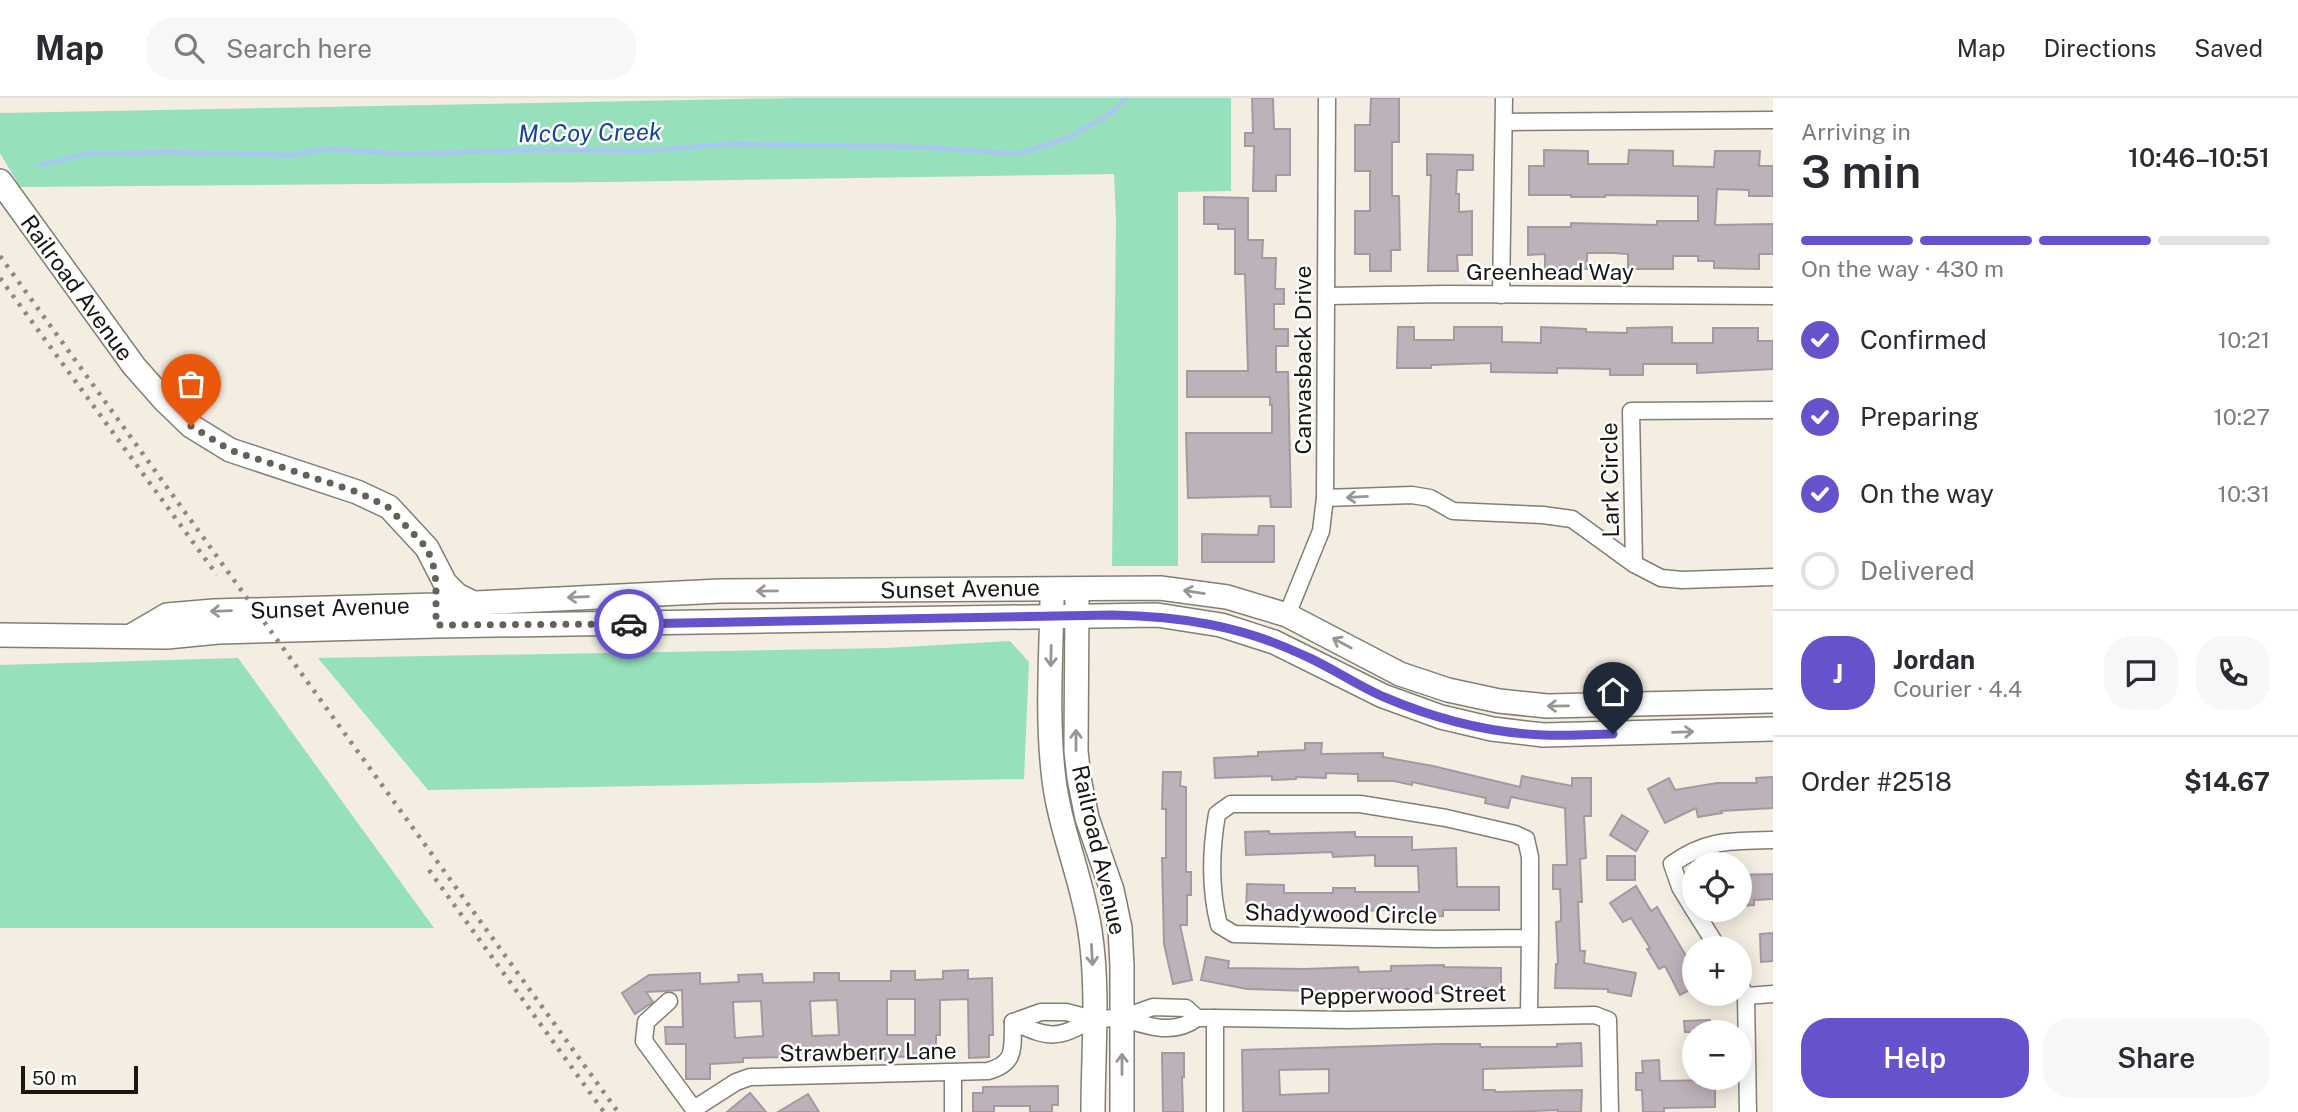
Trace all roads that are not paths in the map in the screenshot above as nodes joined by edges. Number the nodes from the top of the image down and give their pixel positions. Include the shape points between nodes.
1 (1328, 98) edge
2 (1504, 98) edge
3 (1773, 120) edge
4 (1504, 122) junction
5 (0, 181) edge
6 (1501, 295) junction
7 (1327, 296) junction
8 (1773, 296) edge
9 (1773, 410) edge
10 (1325, 498) junction
11 (433, 564) junction
12 (1634, 564) junction
13 (1773, 577) edge
14 (1077, 587) junction
15 (1052, 588) junction
16 (471, 602) junction
17 (436, 615) junction
18 (1076, 615) junction
19 (1287, 615) junction
20 (1052, 616) junction
21 (0, 635) edge
22 (1773, 701) edge
23 (1773, 729) edge
24 (1773, 840) edge
25 (1692, 852) edge
26 (1682, 858) edge
27 (1682, 890) edge
28 (1530, 938) junction
29 (1752, 991) edge
30 (1773, 994) edge
31 (669, 1001) dead end
32 (1744, 1006) edge
33 (1529, 1015) junction
34 (1122, 1018) junction
35 (1215, 1018) junction
36 (1093, 1019) junction
37 (1013, 1022) junction
38 (953, 1073) junction
39 (695, 1111) edge
40 (953, 1112) edge
41 (1093, 1112) edge
42 (1122, 1112) edge
43 (1215, 1112) edge
44 (1610, 1112) edge
45 (1748, 1112) edge

1 - 7 street, Canvasback Drive
2 - 4 street
3 - 4 street
4 - 6 street
5 - 11 main road, Railroad Avenue via 134,366 191,426 230,450 357,492 388,507 427,548
6 - 7 street, Greenhead Way
6 - 8 street, Greenhead Way
7 - 10 street, Canvasback Drive
9 - 12 street, Lark Circle via 1631,411
12 -> 10 street via 1572,519 1453,511 1430,498 1412,495
10 - 19 street, Canvasback Drive via 1321,531
11 - 16 main road, Railroad Avenue via 457,595
11 - 17 main road, Railroad Avenue
12 - 13 street via 1661,578 1682,580
14 - 15 main road, Sunset Avenue
14 - 18 main road, Railroad Avenue
19 -> 14 main road, Sunset Avenue via 1192,591
15 -> 16 main road, Sunset Avenue via 720,591
15 - 20 main road, Railroad Avenue
16 - 17 main road, Sunset Avenue
17 - 20 main road, Sunset Avenue via 596,625
17 - 21 main road, Sunset Avenue via 167,637
18 - 20 main road, Sunset Avenue
18 -> 23 main road, Sunset Avenue via 1157,615 1221,625 1275,642 1383,696 1492,729 1543,735
34 -> 18 main road, Railroad Avenue via 1120,928 1079,778
22 -> 19 main road, Sunset Avenue via 1547,706 1499,701 1400,674
20 -> 36 main road, Railroad Avenue via 1053,773 1090,933
24 - 25 street via 1703,845
26 - 27 street via 1672,864
28 - 28 street, Shadywood Circle via 1530,857 1526,839 1515,834 1360,804 1231,804 1217,814 1215,909 1219,925 1234,934
28 - 33 street, Shadywood Circle
29 - 30 street
31 - 39 street via 646,1022 644,1041
32 - 45 street
33 - 35 street, Pepperwood Street
33 - 44 street, Pepperwood Street via 1595,1015 1608,1020
34 - 35 street, Pepperwood Street via 1153,1027 1185,1027 1197,1018
34 - 36 street, Pepperwood Street
42 -> 34 main road, Railroad Avenue
35 - 43 street
36 - 37 street via 1041,1012
36 - 37 street via 1065,1035 1040,1035
36 - 41 main road, Railroad Avenue
37 - 38 street, Strawberry Lane via 1012,1055 1002,1068
38 - 39 street, Strawberry Lane via 750,1077
38 - 40 street

